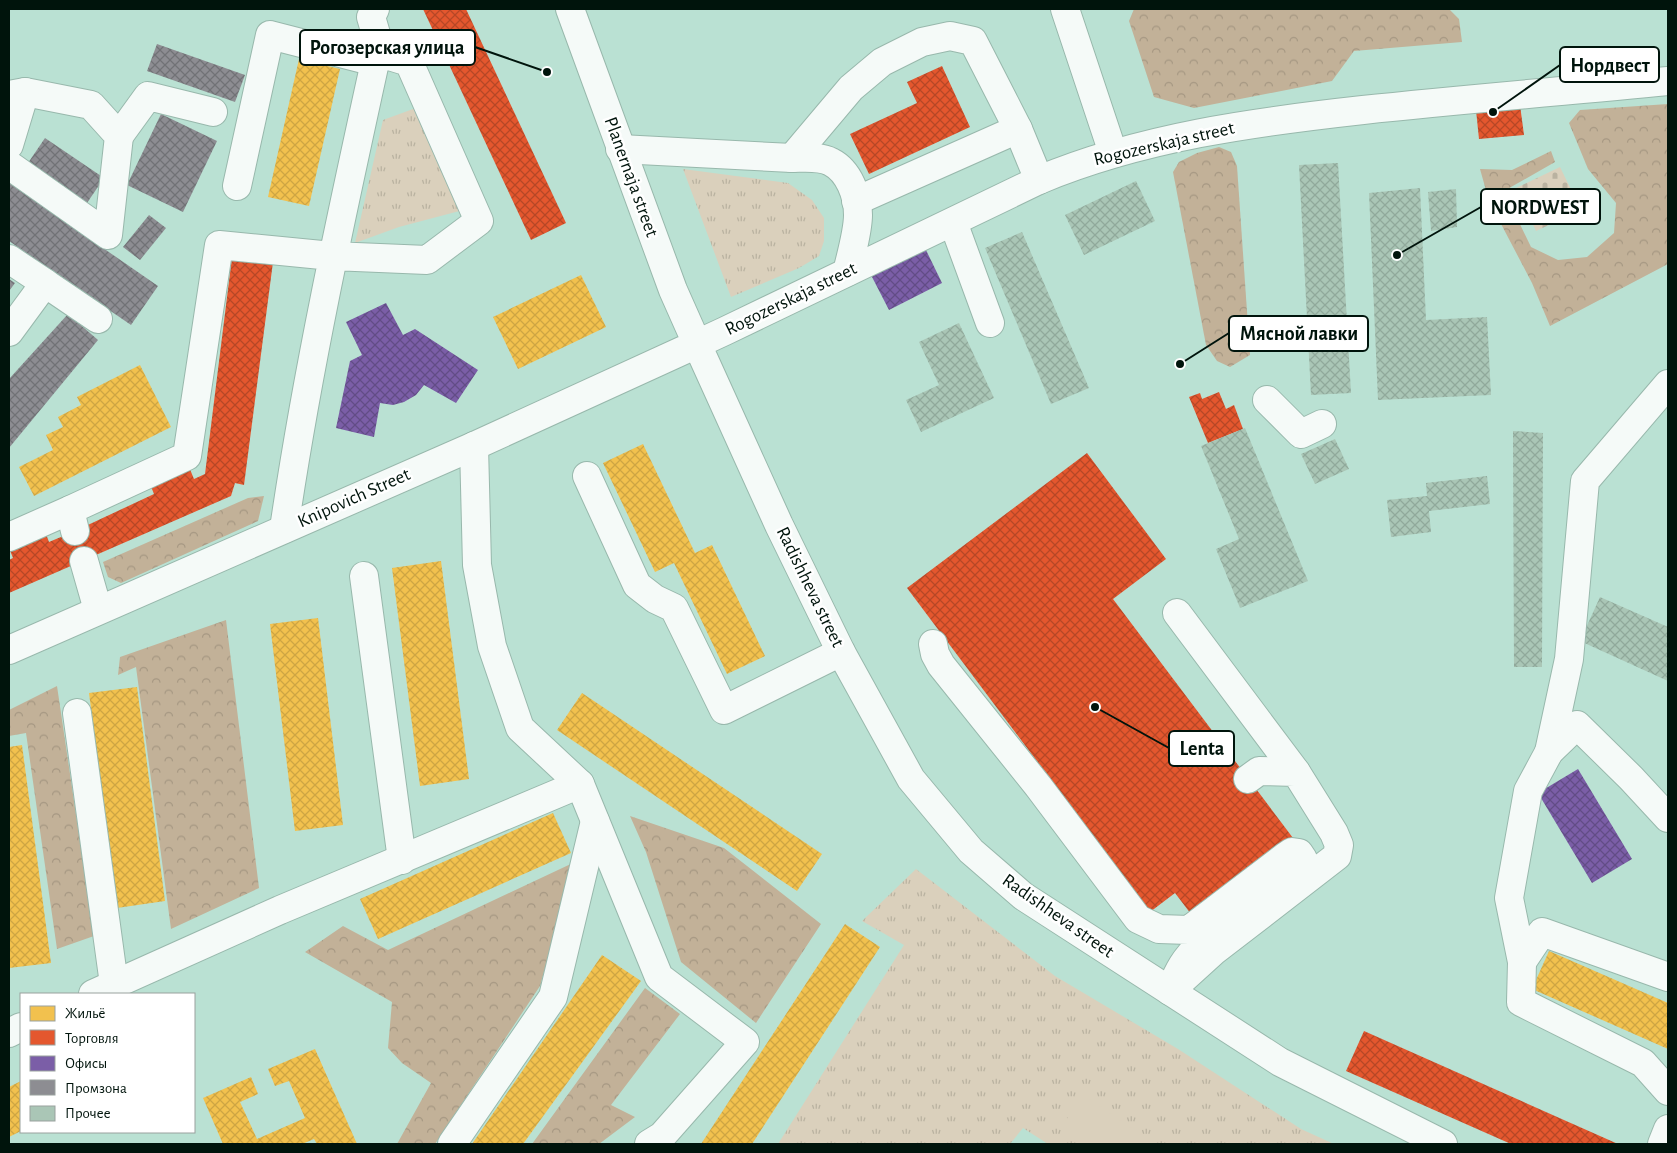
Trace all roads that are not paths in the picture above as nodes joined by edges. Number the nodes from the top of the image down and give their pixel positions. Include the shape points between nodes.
1 (375, 9) edge
2 (570, 9) edge
3 (1065, 9) edge
4 (381, 58) junction
5 (1668, 81) edge
6 (17, 93) edge
7 (213, 112) dead end
8 (1018, 129) junction
9 (119, 136) junction
10 (9, 145) edge
11 (620, 149) junction
12 (1113, 153) junction
13 (792, 158) junction
14 (9, 165) edge
15 (1040, 180) junction
16 (237, 186) dead end
17 (856, 201) junction
18 (953, 222) junction
19 (332, 256) junction
20 (9, 259) edge
21 (847, 272) junction
22 (45, 283) junction
23 (98, 318) dead end
24 (990, 323) dead end
25 (9, 332) edge
26 (697, 344) junction
27 (1668, 384) edge
28 (1267, 400) dead end
29 (1322, 424) dead end
30 (474, 446) junction
31 (587, 476) dead end
32 (284, 529) junction
33 (9, 537) edge
34 (84, 561) dead end
35 (364, 576) dead end
36 (98, 610) junction
37 (1177, 613) dead end
38 (933, 644) dead end
39 (9, 650) edge
40 (841, 652) junction
41 (77, 713) dead end
42 (1549, 752) junction
43 (1296, 772) junction
44 (1248, 778) dead end
45 (580, 784) junction
46 (1668, 818) edge
47 (595, 821) junction
48 (402, 860) junction
49 (1522, 962) junction
50 (1668, 976) edge
51 (1178, 982) junction
52 (103, 989) edge
53 (1668, 1091) edge
54 (1668, 1130) edge
55 (452, 1144) edge
56 (649, 1144) edge
57 (1443, 1144) edge
58 (1662, 1144) edge

1 - 4 street via 371,17
2 - 11 street, Planernaja street
3 - 12 street
4 - 16 street via 270,35
4 - 19 street
4 - 19 street via 409,62 478,221 427,260
5 - 12 street, Rogozerskaja street via 1307,116 1226,128
6 - 9 street via 91,105
6 - 10 street
7 - 9 street via 148,96
8 - 13 street via 973,41 950,36 922,42 882,62 851,88
8 - 15 street
8 - 17 street
9 - 14 street via 108,235
11 - 13 street
11 - 26 street, Planernaja street
12 - 15 street, Rogozerskaja street
13 - 17 street via 817,158 830,162 852,183
15 - 18 street, Rogozerskaja street
17 - 21 street via 858,215
18 - 21 street, Rogozerskaja street
18 - 24 street
19 - 32 street
19 - 33 street via 219,245 187,456 72,520
20 - 22 street
21 - 26 street, Rogozerskaja street
22 - 23 street
22 - 25 street
26 - 30 street, Knipovich Street
26 - 40 street, Radishheva street
27 - 42 street via 1585,481 1568,659
28 - 29 street via 1301,434
30 - 32 street, Knipovich Street
30 - 45 street via 477,565 492,646 520,728
31 - 40 street via 637,585 674,608 724,710
32 - 36 street, Knipovich Street
34 - 36 street
35 - 48 street
36 - 39 street, Knipovich Street
37 - 43 street
38 - 51 street via 941,664 1138,919 1160,929 1189,930 1286,856 1292,852 1299,853 1303,860 1300,865 1188,956
40 - 51 street, Radishheva street via 911,779 971,851 1024,896
41 - 52 street
42 - 46 street via 1577,725
42 - 49 street via 1528,791 1509,898
43 - 44 street via 1259,771
43 - 51 street via 1334,833 1339,845 1337,856
45 - 47 street
45 - 48 street
47 - 55 street via 553,997
47 - 56 street via 659,977 745,1042 662,1136
48 - 52 street
49 - 50 street via 1542,932
49 - 53 street via 1521,1002 1644,1063
51 - 57 street, Radishheva street via 1280,1062
54 - 58 street

